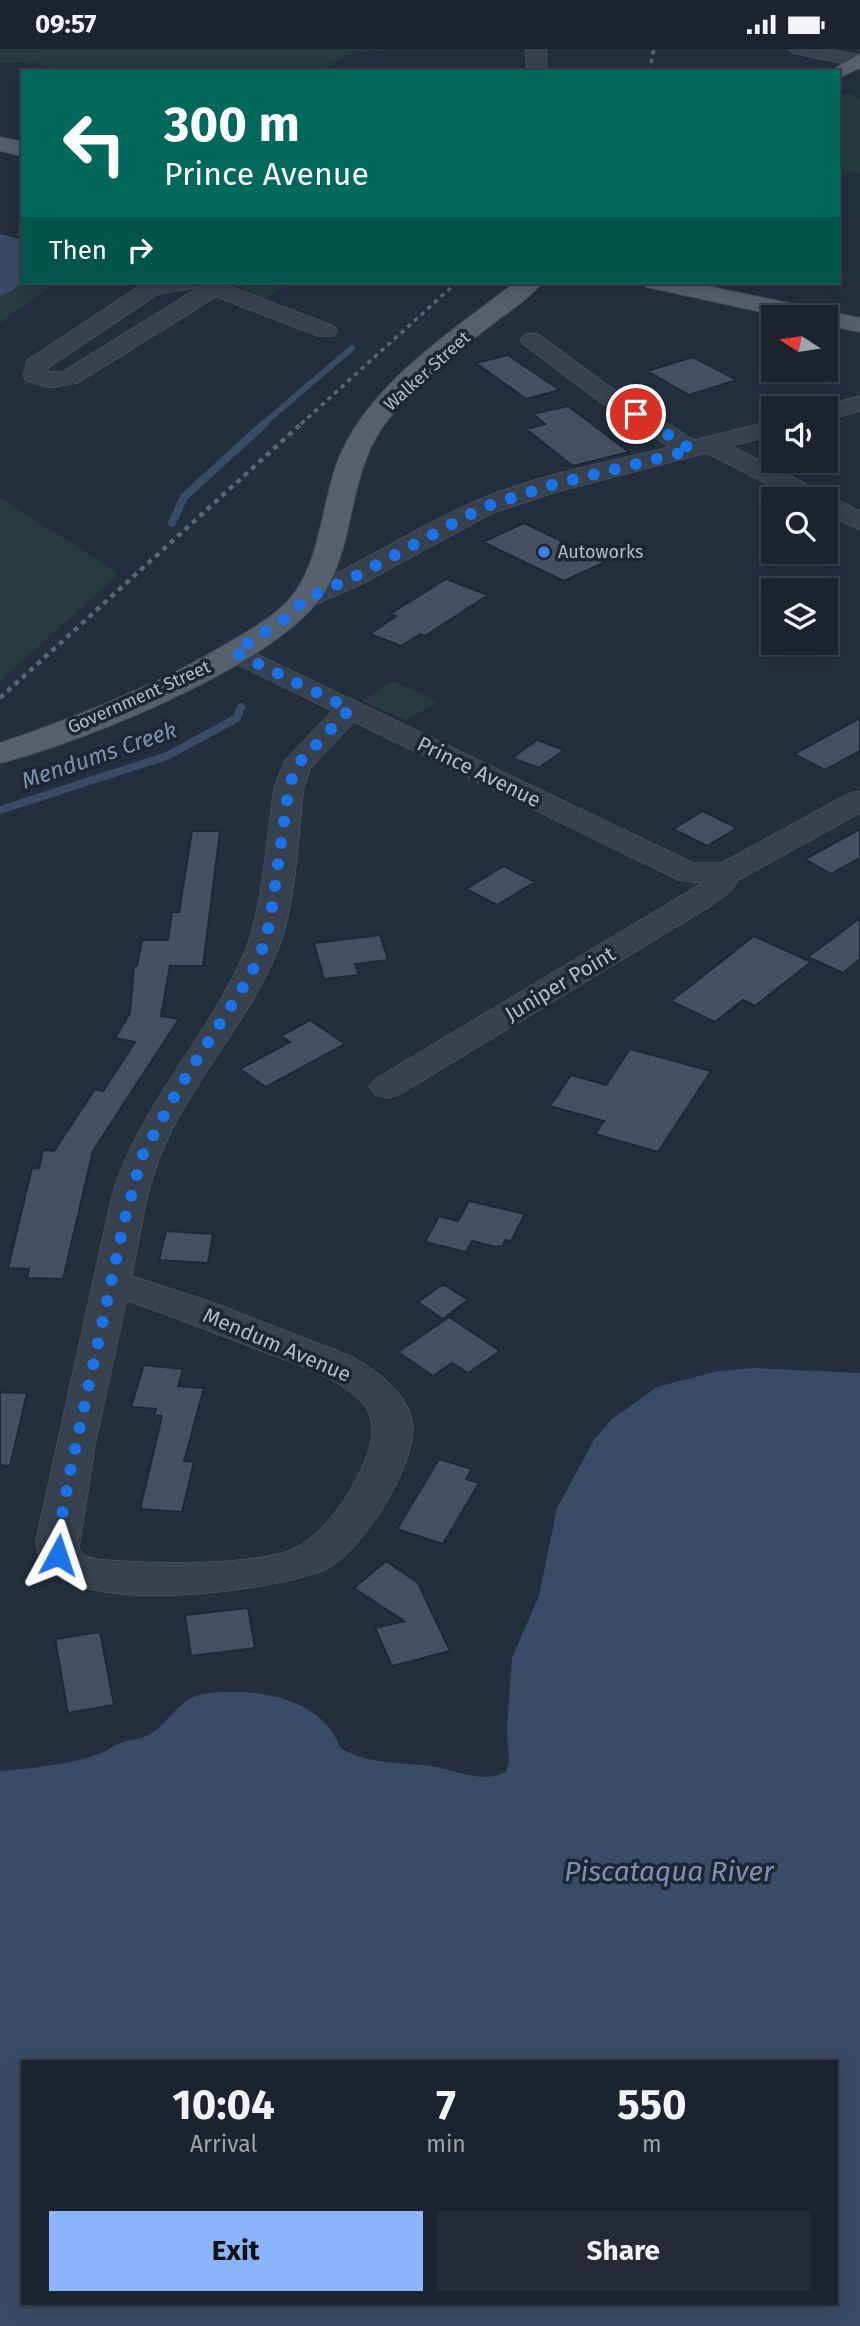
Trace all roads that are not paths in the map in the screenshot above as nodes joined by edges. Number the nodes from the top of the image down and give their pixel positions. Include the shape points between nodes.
1 (536, 49) edge
2 (799, 49) edge
3 (860, 60) edge
4 (537, 70) edge
5 (840, 71) edge
6 (0, 144) edge
7 (21, 149) edge
8 (208, 284) edge
9 (528, 284) edge
10 (664, 284) edge
11 (764, 305) edge
12 (838, 320) edge
13 (860, 325) edge
14 (326, 331) dead end
15 (532, 340) dead end
16 (860, 403) edge
17 (838, 409) edge
18 (761, 431) edge
19 (700, 447) junction
20 (790, 487) edge
21 (838, 510) edge
22 (860, 522) edge
23 (307, 598) junction
24 (234, 652) junction
25 (350, 709) junction
26 (0, 754) edge
27 (860, 800) edge
28 (727, 873) junction
29 (387, 1087) dead end
30 (112, 1283) junction

1 - 4 street
2 - 3 street
3 - 5 main road
6 - 7 main road
8 - 8 street via 69,378 49,381 35,376 36,365 150,289
8 - 14 street
9 - 23 main road, Walker Street via 404,388 365,433 347,471
10 - 11 main road
12 - 13 main road
15 - 19 street via 603,394
16 - 17 street
18 - 19 street, Government Street
19 - 20 street
19 - 23 street, Government Street via 484,507
21 - 22 street
23 - 24 main road, Government Street via 286,618
24 - 25 street, Prince Avenue
24 - 26 main road, Government Street via 105,716
25 - 28 street, Prince Avenue via 677,869
25 - 30 street, Mendum Avenue via 296,766 263,947 142,1156
27 - 28 street
28 - 29 street, Juniper Point via 700,899
30 - 30 street, Mendum Avenue via 57,1543 66,1566 96,1576 141,1581 275,1568 326,1549 358,1512 388,1453 392,1421 379,1399 356,1376 329,1363

